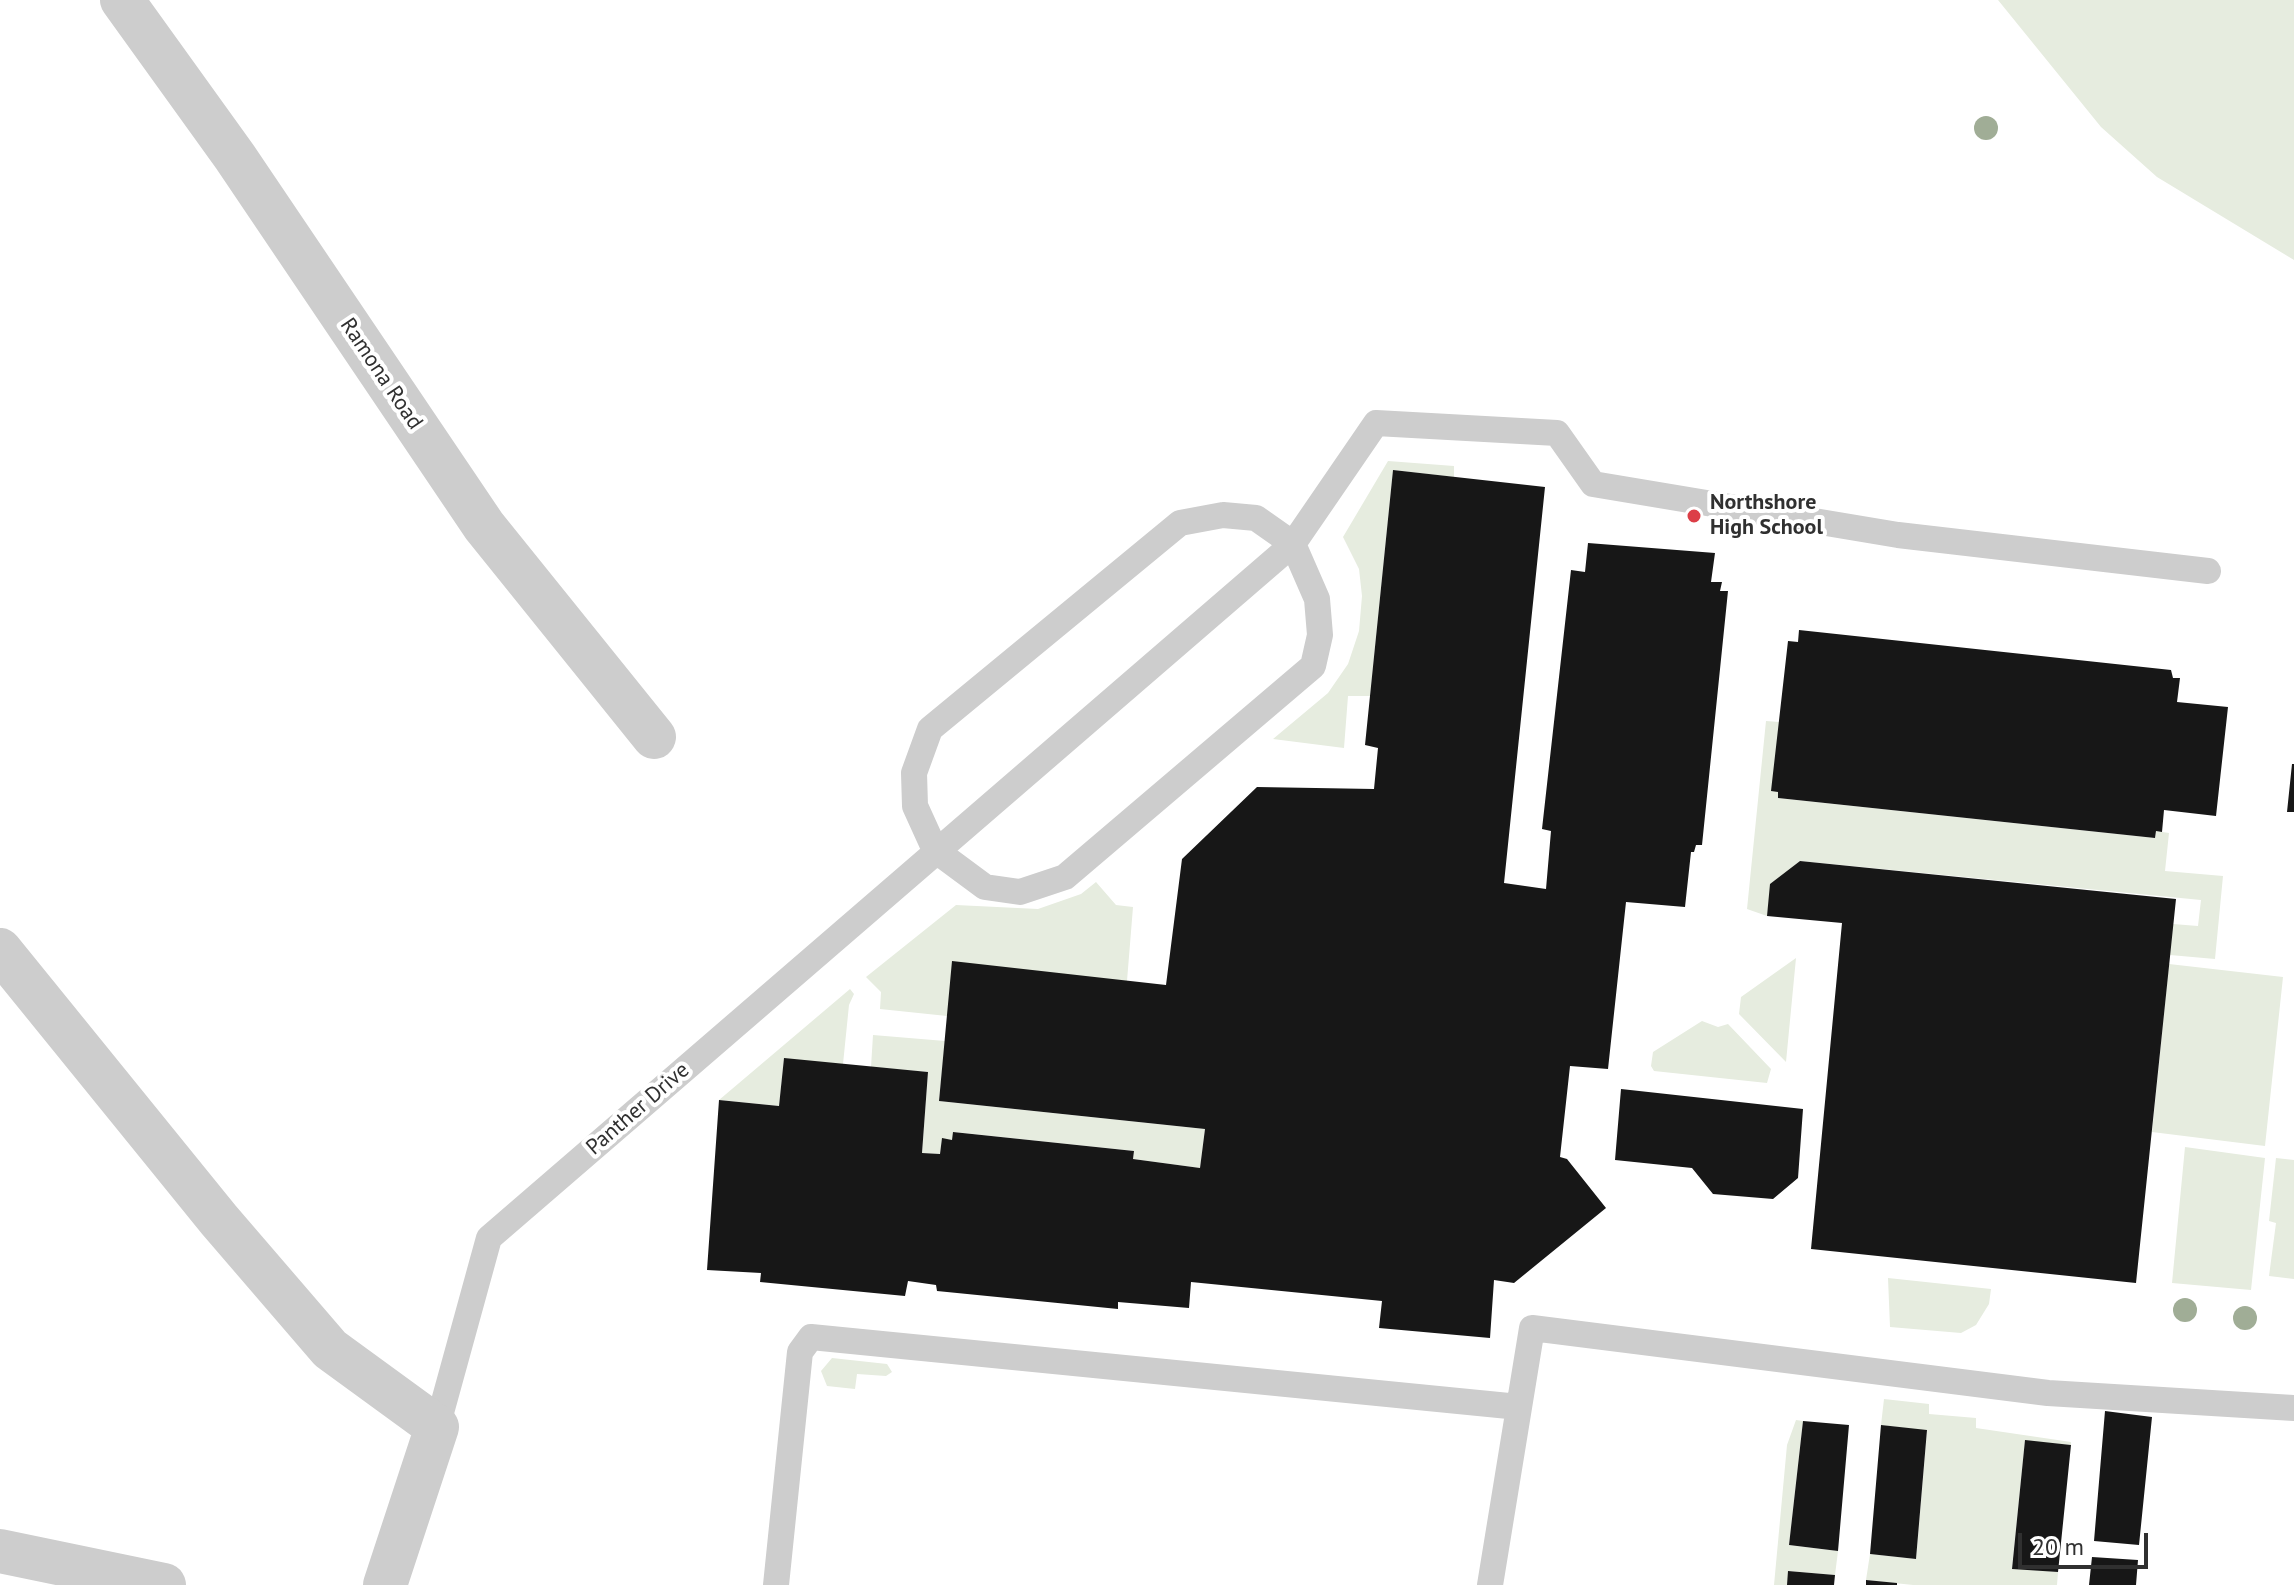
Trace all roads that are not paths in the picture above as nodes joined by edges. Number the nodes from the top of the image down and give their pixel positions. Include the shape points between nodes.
1 (122, 0) edge
2 (1293, 544) junction
3 (2208, 571) dead end
4 (654, 737) dead end
5 (935, 850) junction
6 (0, 950) edge
7 (1519, 1407) junction
8 (2294, 1408) edge
9 (437, 1427) junction
10 (0, 1551) edge
11 (164, 1585) edge
12 (385, 1585) edge
13 (776, 1585) edge
14 (1490, 1585) edge

1 - 4 street, Ramona Road via 235,157 484,526
2 - 3 lane, Panther Drive via 1376,423 1557,433 1593,484 1898,535
2 - 5 lane, Panther Drive
2 - 5 lane via 1256,518 1223,515 1180,523 930,729 914,773 915,806
2 - 5 lane via 1317,599 1320,635 1313,666 1065,877 1020,892 985,887
5 - 9 lane, Panther Drive via 489,1238
6 - 9 street via 330,1349
7 - 8 lane via 1532,1328 2048,1393
7 - 13 lane via 811,1337 800,1352
7 - 14 lane
9 - 12 street, Panther Drive
10 - 11 street

